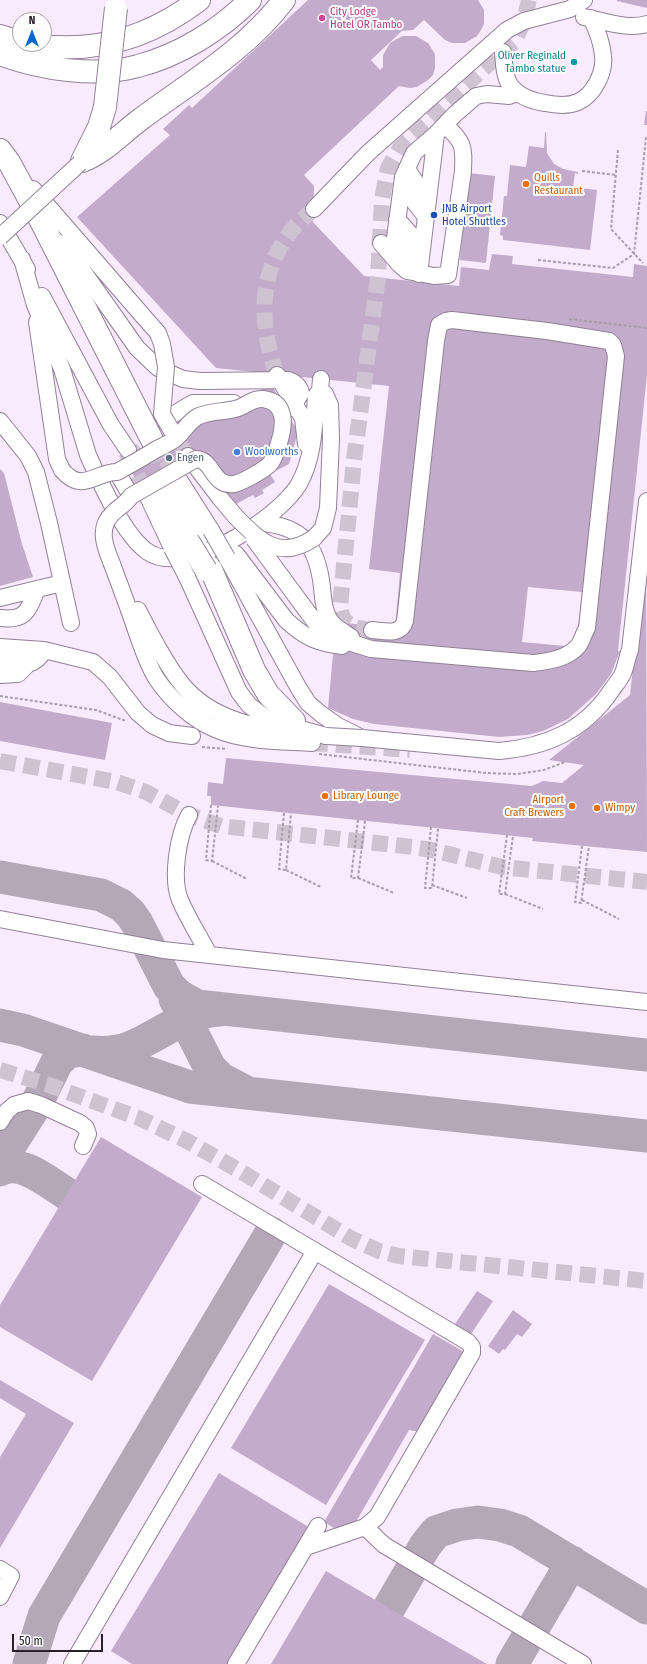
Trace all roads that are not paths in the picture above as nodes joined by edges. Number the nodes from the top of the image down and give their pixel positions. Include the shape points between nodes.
1 (199, 0) edge
2 (250, 0) edge
3 (284, 0) edge
4 (584, 0) edge
5 (117, 4) edge
6 (543, 16) junction
7 (591, 18) junction
8 (647, 24) edge
9 (0, 36) edge
10 (12, 40) edge
11 (52, 46) edge
12 (503, 52) dead end
13 (0, 54) edge
14 (518, 92) junction
15 (441, 129) junction
16 (5, 156) edge
17 (81, 162) junction
18 (406, 169) junction
19 (401, 194) junction
20 (428, 200) junction
21 (314, 209) tunnel mouth
22 (0, 223) edge
23 (425, 223) junction
24 (0, 237) edge
25 (48, 238) junction
26 (381, 243) dead end
27 (22, 260) junction
28 (421, 260) junction
29 (35, 305) junction
30 (234, 403) dead end
31 (164, 420) junction
32 (0, 421) edge
33 (152, 440) dead end
34 (184, 450) junction
35 (128, 452) tunnel mouth
36 (117, 472) junction
37 (301, 479) junction
38 (170, 490) joint
39 (131, 496) junction
40 (647, 501) edge
41 (236, 517) junction
42 (259, 523) junction
43 (197, 537) junction
44 (112, 564) junction
45 (213, 565) junction
46 (62, 583) junction
47 (36, 590) junction
48 (0, 598) edge
49 (0, 618) edge
50 (71, 623) dead end
51 (372, 630) tunnel mouth
52 (0, 647) edge
53 (376, 649) junction
54 (44, 650) junction
55 (0, 662) edge
56 (27, 664) junction
57 (0, 674) edge
58 (294, 721) dead end
59 (192, 736) dead end
60 (362, 738) junction
61 (319, 739) junction
62 (189, 815) dead end
63 (0, 919) edge
64 (209, 955) junction
65 (647, 1002) edge
66 (0, 1122) edge
67 (83, 1146) dead end
68 (202, 1184) dead end
69 (314, 1251) junction
70 (318, 1526) dead end
71 (365, 1527) junction
72 (306, 1547) junction
73 (0, 1569) edge
74 (0, 1597) edge
75 (72, 1664) edge
76 (236, 1664) edge
77 (583, 1664) edge

1 - 11 highway via 160,26 123,40 67,48
2 - 13 highway via 218,27 191,44 138,66 119,70 83,71 44,66
3 - 17 highway via 269,20 240,48 98,153
4 - 6 street via 570,9
5 - 17 highway, bridge via 105,107 99,128
6 - 7 street via 571,15
6 - 21 street via 524,21 507,30 368,154
7 - 8 street via 627,26
7 - 14 street via 602,47 603,67 600,77 586,97 568,104 549,104 537,102
9 - 10 highway
12 - 14 street via 506,75
14 - 15 street via 509,96 476,96
15 - 18 street via 414,153
15 - 20 street
15 - 28 street via 459,138 464,154 448,275 434,276
16 - 25 highway
16 - 31 street, bridge via 158,333 165,354 166,367 162,408
17 - 24 street, bridge
18 - 19 street
18 - 20 street
19 - 23 street
19 - 28 street via 395,238
20 - 23 street
22 - 27 street
23 - 28 street
25 - 33 highway
25 - 37 street via 64,246 137,348 158,368 183,378 200,381 278,377 290,407 303,418 306,449
26 - 28 street via 407,271
27 - 29 street
27 - 35 street
29 - 36 street, bridge via 57,459 62,470 69,478 81,482
29 - 42 street via 62,369 88,455 125,528 137,543 162,558 193,556 219,546
30 - 31 street via 196,402
31 - 34 street, bridge
32 - 46 street via 28,456 36,472
34 - 34 street, bridge via 188,422 210,412 234,410 255,400 269,400 282,414 284,425 277,452 270,464 235,484 220,481 205,462
34 - 36 street, bridge
34 - 39 street, bridge
34 - 41 street
36 - 39 street
37 - 41 street, bridge via 311,451 316,396 320,384 330,405 331,439 328,508 323,528 303,545 292,549 275,547 259,539
37 - 42 street via 285,502
38 - 43 highway
38 - 43 street
39 - 44 street, bridge via 105,524 104,542
40 - 60 street via 630,650 623,673 604,702 573,730 552,740 499,751
41 - 53 street, bridge via 325,632 333,637
42 - 53 street via 281,525 302,538 316,556 325,606 333,624 352,638
43 - 45 highway, bridge
43 - 45 street
44 - 61 street via 169,667 179,681 202,703 211,710 256,727
44 - 61 street via 155,677 169,696 189,714 214,729 255,739
45 - 53 street via 304,635 325,644
45 - 58 highway via 221,596 261,682 276,704
45 - 60 street via 259,617 308,703 338,726
45 - 61 street via 216,642 239,692 249,705 268,720
46 - 47 street
46 - 50 street
47 - 48 street
47 - 49 street via 23,616
51 - 53 street via 398,631 402,629 405,621 440,325 452,320 562,333 606,340 613,345 616,356 587,628 578,645 566,655 551,661 533,663
52 - 54 street
54 - 56 street via 40,658
54 - 59 street via 93,662 110,677 138,713 152,725 169,733
55 - 56 street
56 - 57 street via 18,674
60 - 61 street, bridge
62 - 64 street via 183,827 177,858 176,883 180,899
63 - 64 street via 163,950
64 - 65 street
66 - 67 street via 17,1102 33,1102 84,1126 88,1137
68 - 69 street
69 - 71 street via 468,1342 472,1347 472,1353 377,1517
69 - 75 street
70 - 72 street
71 - 72 street
71 - 77 street via 384,1545
72 - 76 street
73 - 74 street via 11,1576

